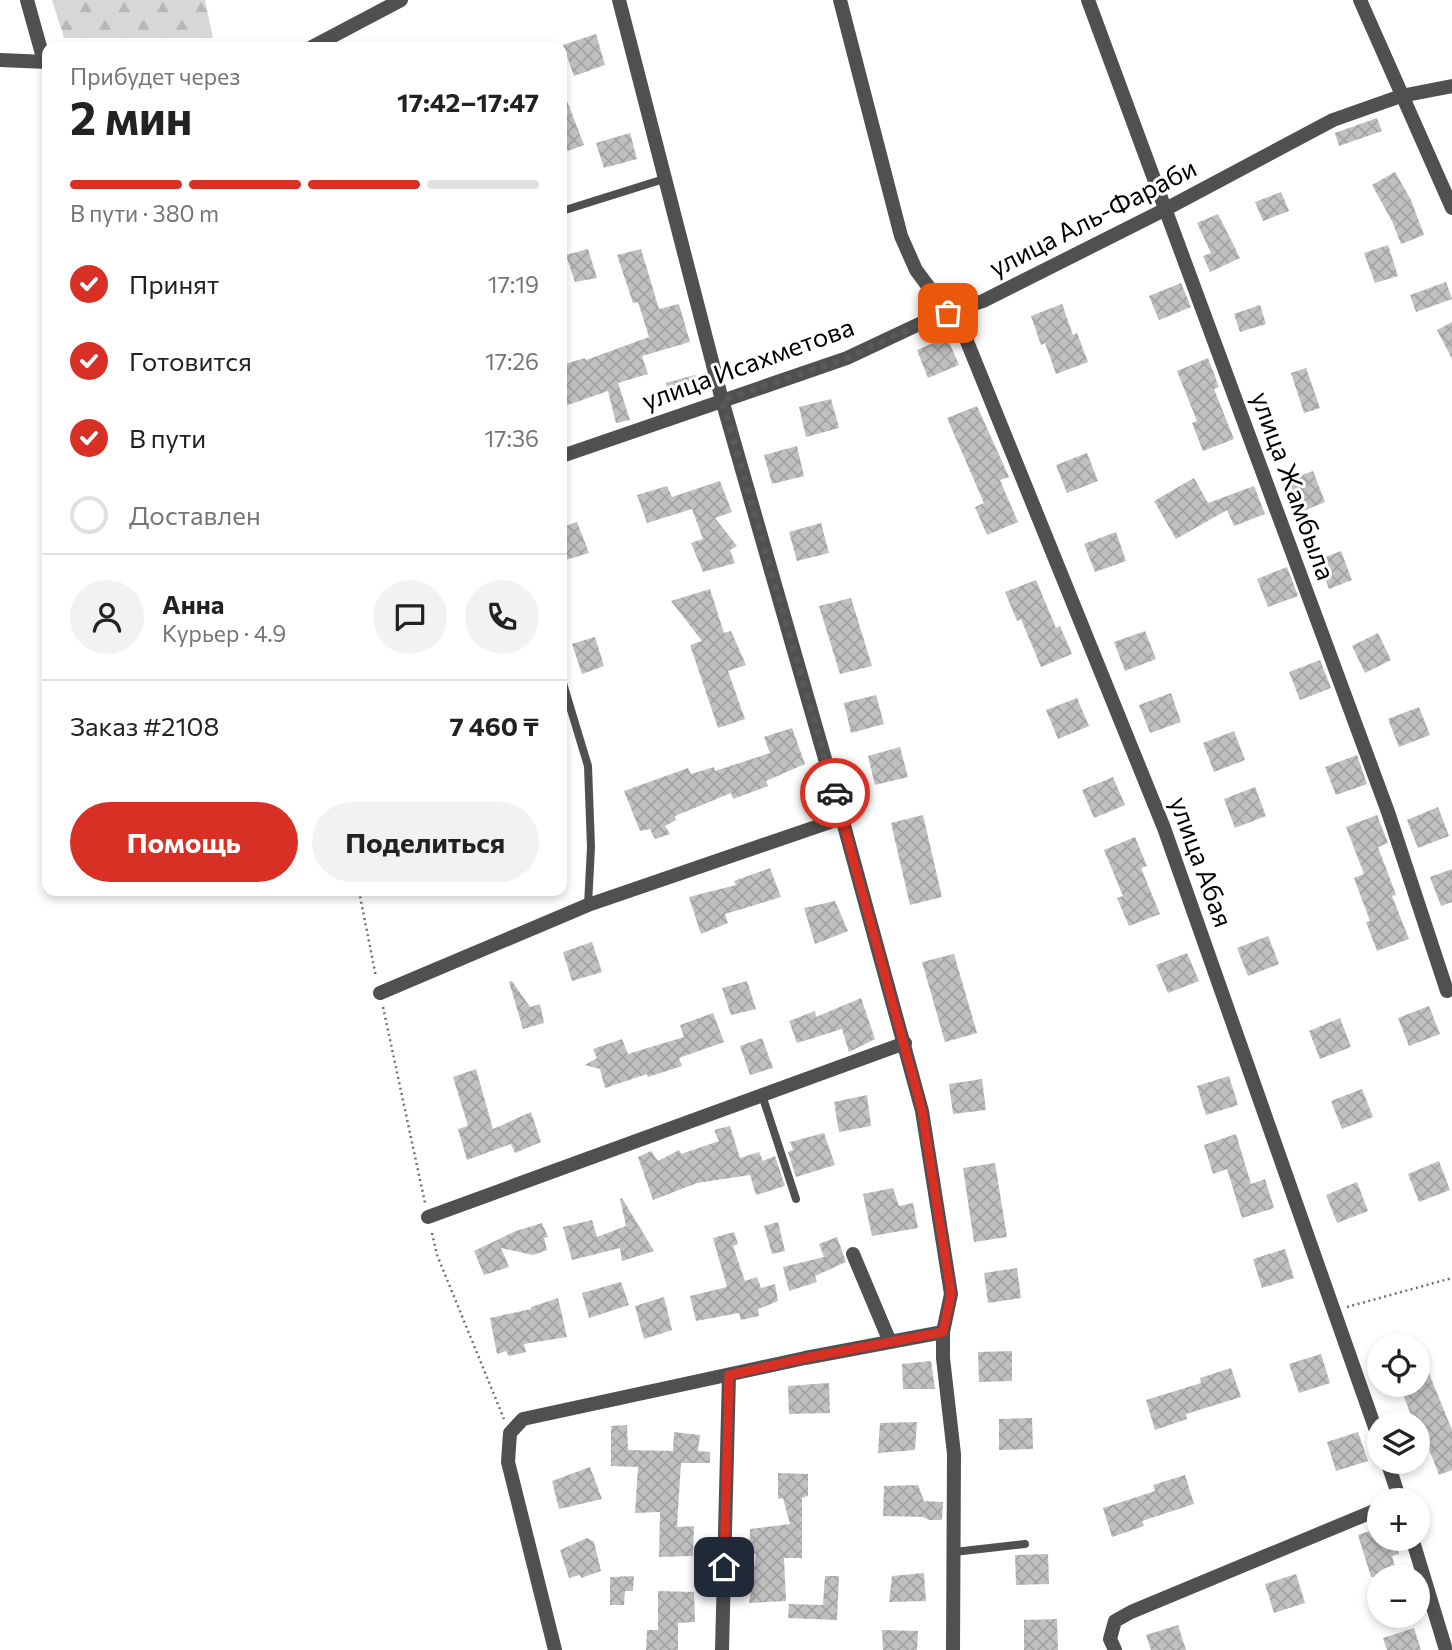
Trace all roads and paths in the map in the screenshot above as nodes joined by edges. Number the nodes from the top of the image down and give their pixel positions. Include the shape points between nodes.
1 (27, 0) edge
2 (401, 0) edge
3 (619, 0) edge
4 (840, 0) edge
5 (1088, 0) edge
6 (1360, 0) edge
7 (321, 42) edge
8 (42, 49) edge
9 (0, 60) edge
10 (42, 62) edge
11 (1452, 86) edge
12 (1401, 96) junction
13 (664, 179) junction
14 (1452, 208) edge
15 (567, 209) edge
16 (1164, 210) junction
17 (948, 313) junction
18 (722, 400) junction
19 (567, 454) edge
20 (567, 697) edge
21 (842, 818) junction
22 (360, 896) edge
23 (588, 905) junction
24 (1447, 991) dead end
25 (380, 993) junction
26 (905, 1043) junction
27 (762, 1095) junction
28 (796, 1199) dead end
29 (428, 1217) junction
30 (853, 1254) dead end
31 (1452, 1278) edge
32 (1334, 1310) junction
33 (943, 1332) junction
34 (890, 1342) junction
35 (729, 1375) junction
36 (1369, 1411) edge
37 (510, 1433) junction
38 (1367, 1514) edge
39 (1025, 1544) dead end
40 (1416, 1551) edge
41 (954, 1552) junction
42 (555, 1650) edge
43 (722, 1650) edge
44 (953, 1650) edge
45 (1115, 1650) edge
46 (1446, 1650) edge

1 - 8 street
2 - 7 street
3 - 13 street
4 - 17 street via 901,236 916,270
5 - 16 street, улица Жамбыла
6 - 12 street
9 - 10 street
11 - 12 street, улица Аль-Фараби
12 - 14 street
12 - 16 street, улица Аль-Фараби via 1333,120
13 - 15 lane
13 - 18 street
16 - 17 street, улица Аль-Фараби via 983,301
16 - 24 street, улица Жамбыла via 1388,812
17 - 18 street, улица Исахметова via 847,358
17 - 32 street, улица Абая via 966,339 1164,828
18 - 19 street, улица Исахметова
18 - 21 street
20 - 23 lane via 588,766
21 - 23 street
21 - 26 street
22 - 25 path
23 - 25 street
25 - 29 path
26 - 27 street
26 - 33 street via 922,1111 951,1294
27 - 28 lane
27 - 29 street
29 - 37 path via 437,1255
30 - 34 street
31 - 32 path
32 - 36 street, улица Абая
33 - 34 street
33 - 41 street via 954,1454
34 - 35 street
35 - 37 street via 547,1412 523,1419
35 - 43 street
37 - 42 street via 509,1462
38 - 45 street via 1131,1612 1115,1621 1110,1639
39 - 41 lane
40 - 46 street
41 - 44 street

